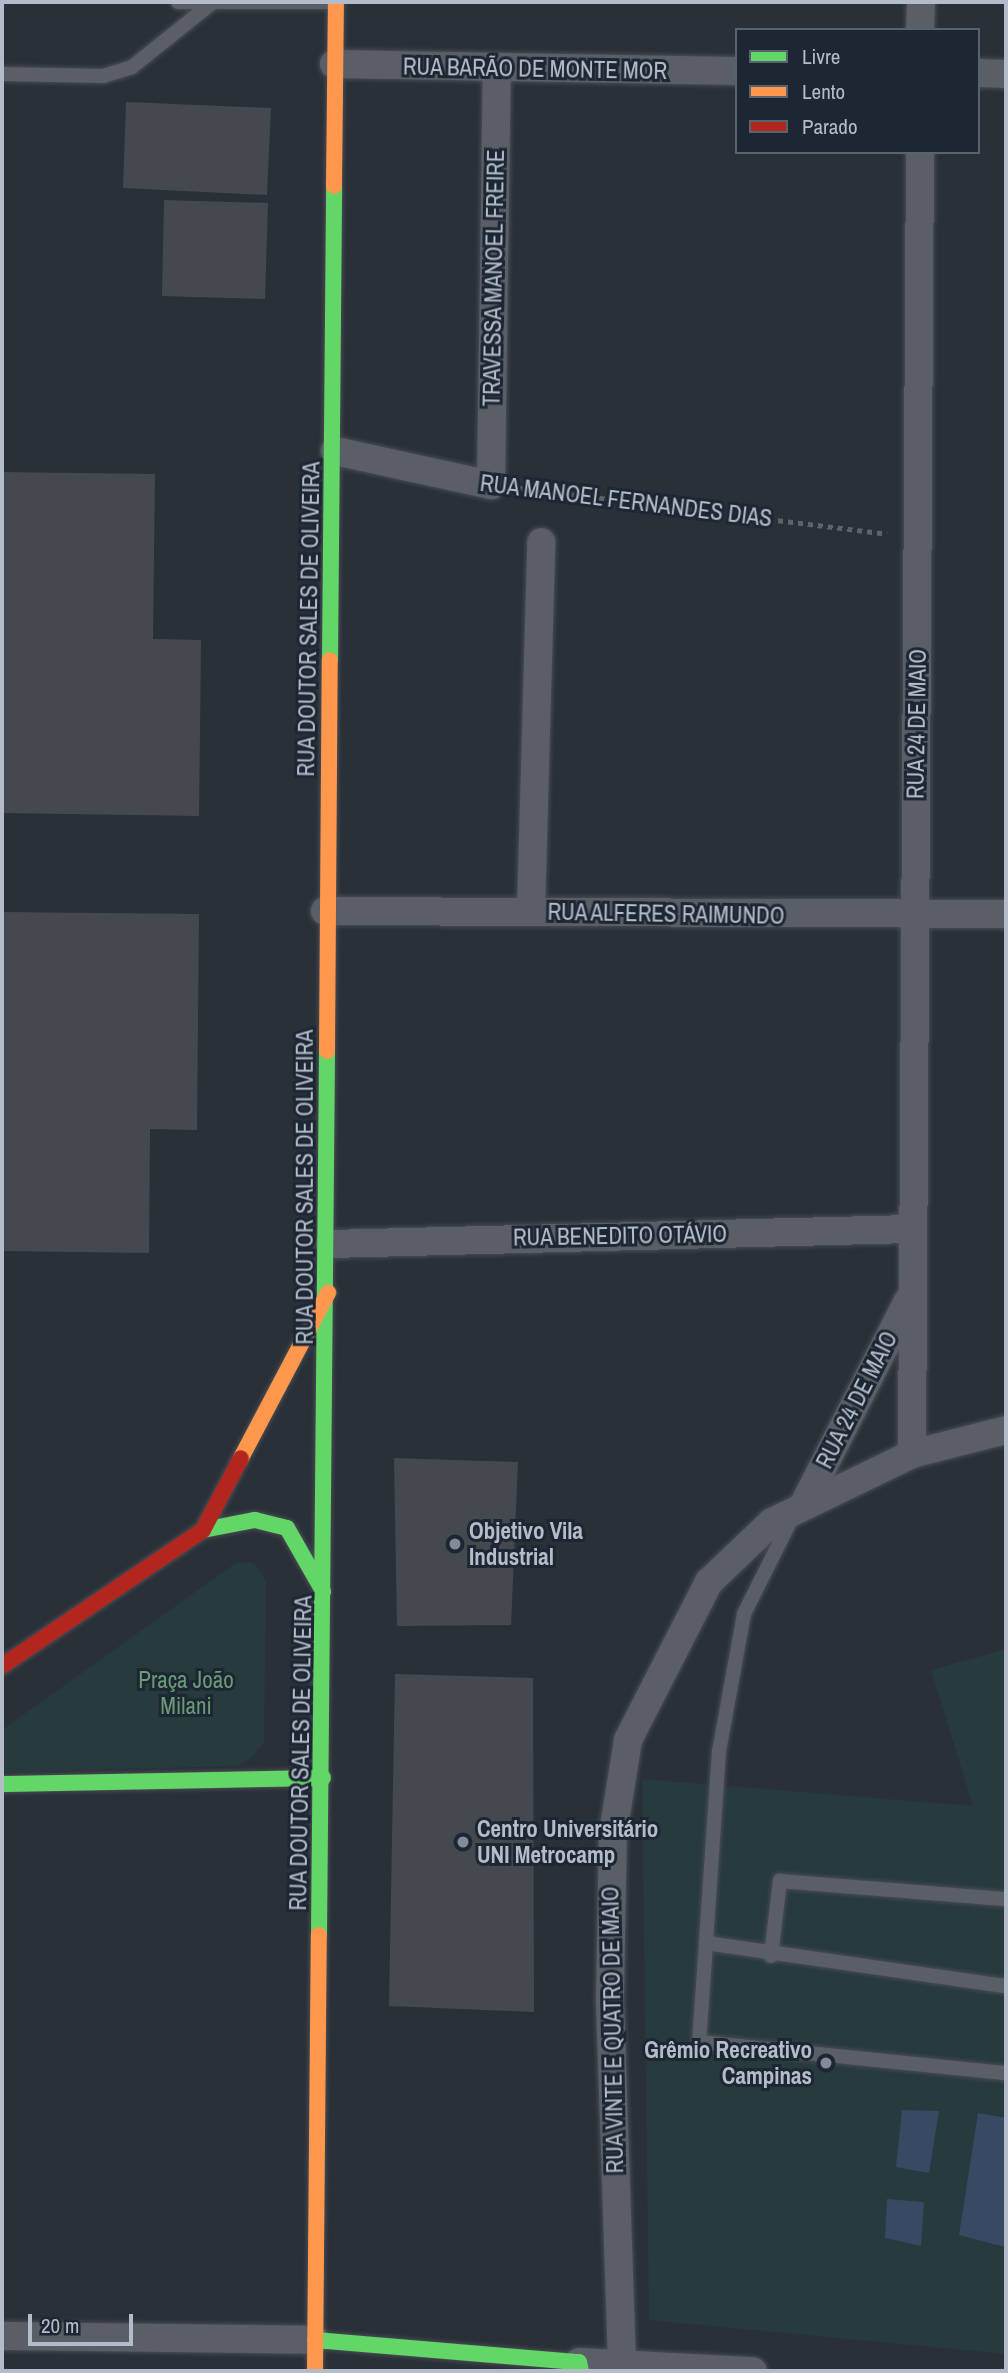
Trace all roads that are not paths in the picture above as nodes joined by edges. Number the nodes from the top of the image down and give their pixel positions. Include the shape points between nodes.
1 (178, 2) edge
2 (336, 2) edge
3 (920, 2) edge
4 (212, 3) edge
5 (920, 28) edge
6 (334, 64) junction
7 (497, 70) junction
8 (735, 71) edge
9 (980, 73) edge
10 (2, 74) edge
11 (1006, 74) edge
12 (920, 154) edge
13 (335, 451) junction
14 (491, 485) joint
15 (541, 542) dead end
16 (325, 911) junction
17 (531, 911) junction
18 (1006, 914) edge
19 (914, 918) junction
20 (910, 1229) junction
21 (330, 1244) junction
22 (329, 1291) junction
23 (911, 1295) junction
24 (1006, 1430) edge
25 (912, 1454) junction
26 (800, 1507) junction
27 (203, 1530) junction
28 (326, 1596) junction
29 (2, 1667) edge
30 (2, 1778) edge
31 (323, 1778) junction
32 (22, 1783) junction
33 (2, 1784) edge
34 (1006, 1899) edge
35 (706, 1943) junction
36 (771, 1956) junction
37 (1006, 1986) edge
38 (1006, 2073) edge
39 (2, 2336) edge
40 (315, 2340) junction
41 (622, 2364) junction
42 (580, 2367) edge
43 (315, 2371) edge
44 (753, 2371) edge

1 - 4 lane
2 - 4 lane
2 - 6 main road, RUA DOUTOR SALES DE OLIVEIRA
3 - 5 street
4 - 10 lane via 132,67 103,76
6 - 7 street, RUA BARÃO DE MONTE MOR
6 - 13 main road, RUA DOUTOR SALES DE OLIVEIRA
7 - 8 street, RUA BARÃO DE MONTE MOR
7 - 14 street, TRAVESSA MANOEL FREIRE
9 - 11 street
12 - 19 street, RUA 24 DE MAIO
13 - 14 street, RUA MANOEL FERNANDES DIAS
13 - 16 main road, RUA DOUTOR SALES DE OLIVEIRA
15 - 17 street
16 - 17 street, RUA ALFERES RAIMUNDO
16 - 21 main road, RUA DOUTOR SALES DE OLIVEIRA
17 - 19 street, RUA ALFERES RAIMUNDO
18 - 19 street, RUA ALFERES RAIMUNDO
19 - 20 street, RUA 24 DE MAIO
20 - 21 street, RUA BENEDITO OTÁVIO
20 - 23 street, RUA 24 DE MAIO
21 - 22 main road, RUA DOUTOR SALES DE OLIVEIRA
22 - 27 main road
22 - 28 main road, RUA DOUTOR SALES DE OLIVEIRA
23 - 25 street, RUA 24 DE MAIO
23 - 26 street, RUA 24 DE MAIO
24 - 25 street, RUA VINTE E QUATRO DE MAIO
25 - 26 street, RUA VINTE E QUATRO DE MAIO
26 - 35 lane via 744,1614 719,1751
26 - 41 street, RUA VINTE E QUATRO DE MAIO via 772,1522 709,1582 628,1740 612,1833 610,1997
27 - 28 main road via 255,1520 287,1528
27 - 29 main road
28 - 31 main road, RUA DOUTOR SALES DE OLIVEIRA
30 - 32 main road
31 - 32 main road
31 - 40 main road, RUA DOUTOR SALES DE OLIVEIRA
32 - 33 main road
34 - 36 lane via 780,1881
35 - 36 lane
35 - 38 lane via 699,2042
36 - 37 lane
39 - 40 street
40 - 42 main road
40 - 43 main road, RUA DOUTOR SALES DE OLIVEIRA
41 - 42 street
41 - 44 street

